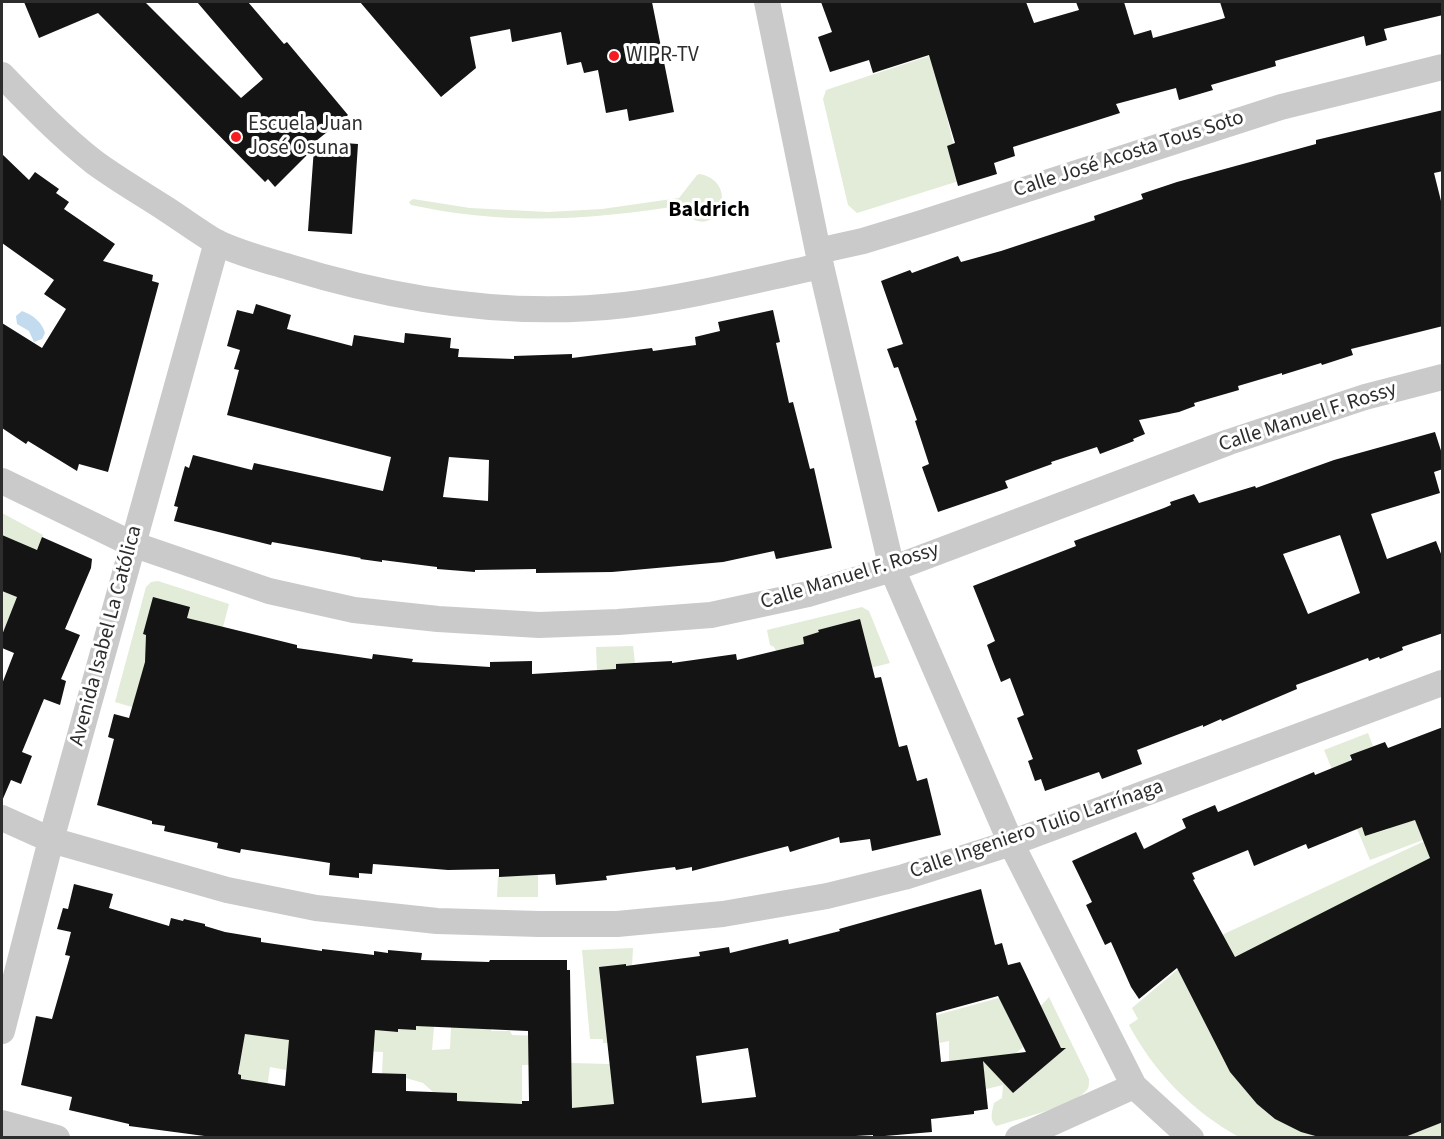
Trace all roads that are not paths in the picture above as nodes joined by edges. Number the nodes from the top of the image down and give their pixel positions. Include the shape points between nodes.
1 (767, 2) edge
2 (1443, 67) edge
3 (2, 75) edge
4 (217, 242) junction
5 (819, 259) junction
6 (1443, 377) edge
7 (2, 481) edge
8 (132, 544) junction
9 (892, 569) junction
10 (1443, 683) edge
11 (2, 818) edge
12 (51, 840) junction
13 (1011, 843) junction
14 (2, 1031) edge
15 (1134, 1086) junction
16 (2, 1123) edge
17 (57, 1137) edge
18 (1018, 1137) edge
19 (1191, 1137) edge

1 - 5 street
2 - 5 street, Calle José Acosta Tous Soto via 1281,107 863,241
3 - 4 street, Calle José Acosta Tous Soto via 95,162
4 - 5 street, Calle José Acosta Tous Soto via 321,277 400,295 537,309 625,305 706,291
4 - 8 street, Avenida Isabel La Católica
5 - 9 street
6 - 9 street, Calle Manuel F. Rossy via 1229,442
7 - 8 street, Calle Manuel F. Rossy
8 - 9 street, Calle Manuel F. Rossy via 269,591 354,610 539,625 711,615 808,594
8 - 12 street, Avenida Isabel La Católica
9 - 13 street
10 - 13 street, Calle Ingeniero Tulio Larrínaga
11 - 12 street, Calle Ingeniero Tulio Larrínaga
12 - 13 street, Calle Ingeniero Tulio Larrínaga via 227,890 316,908 437,921 539,924 617,924 723,914 827,896
12 - 14 street, Avenida Isabel La Católica
13 - 15 street
15 - 18 street
15 - 19 street
16 - 17 street

